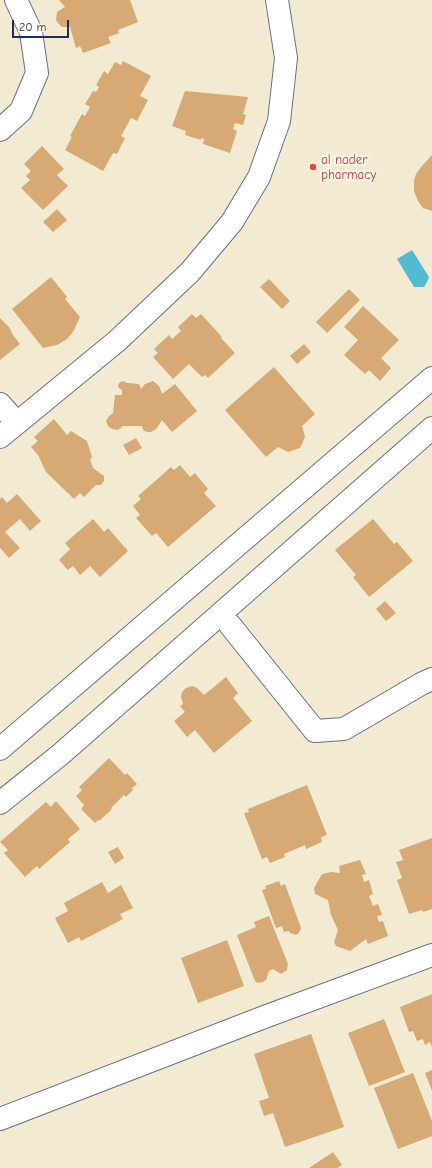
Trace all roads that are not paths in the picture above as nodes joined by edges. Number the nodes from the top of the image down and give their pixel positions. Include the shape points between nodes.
1 (16, 0) edge
2 (277, 0) edge
3 (0, 130) edge
4 (432, 378) edge
5 (0, 404) edge
6 (17, 423) junction
7 (432, 428) edge
8 (0, 437) edge
9 (230, 625) dead end
10 (432, 679) edge
11 (0, 749) edge
12 (1, 800) edge
13 (432, 955) edge
14 (0, 1119) edge

1 - 3 street via 32,32 37,72 21,112
2 - 6 street via 286,58 279,121 259,177 232,222 190,272 117,341
4 - 11 street
5 - 6 street
6 - 8 street
7 - 12 street via 60,754
9 - 10 street via 315,730 344,729
13 - 14 street

